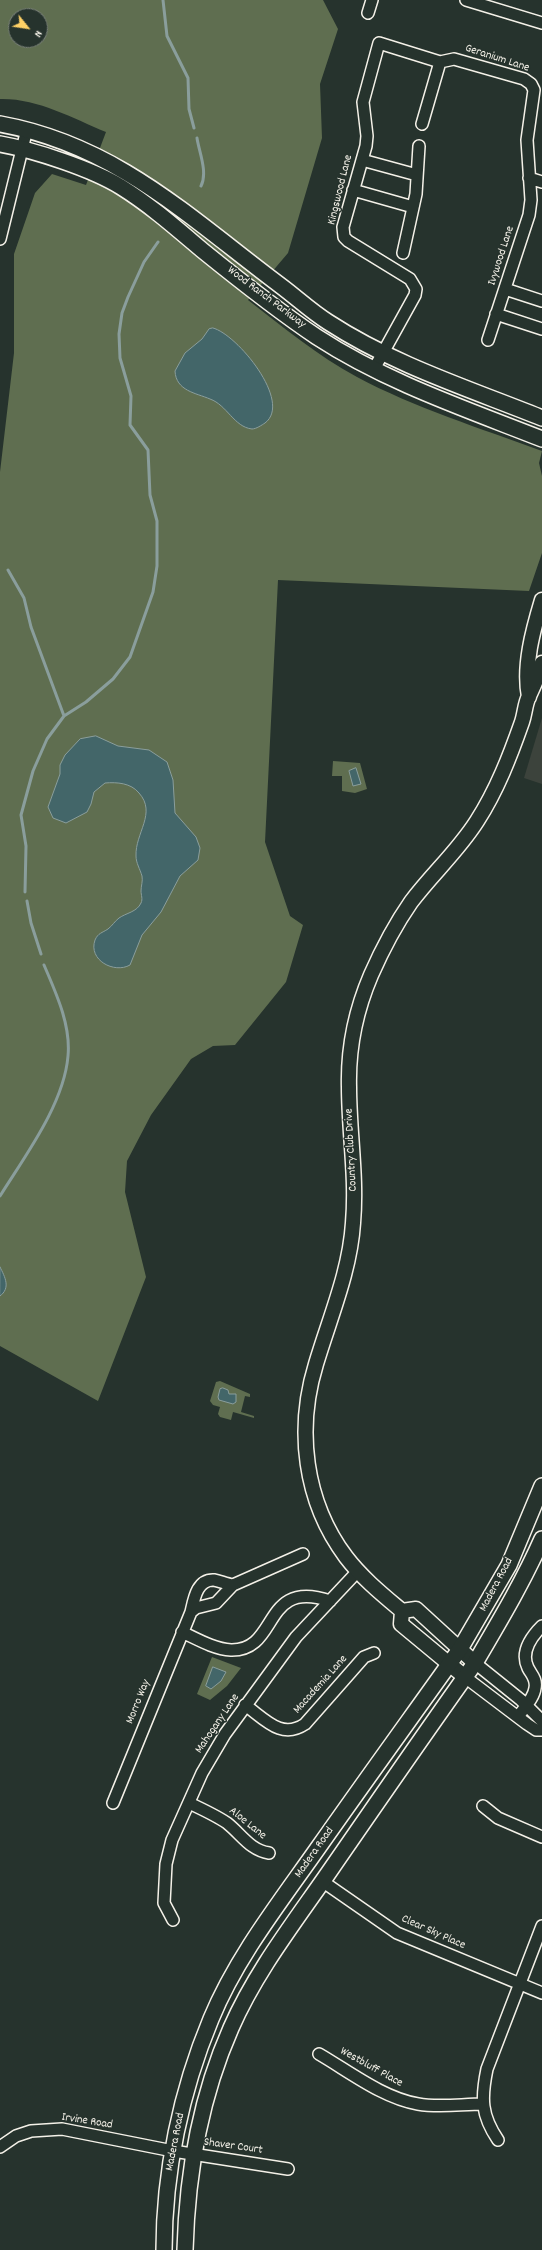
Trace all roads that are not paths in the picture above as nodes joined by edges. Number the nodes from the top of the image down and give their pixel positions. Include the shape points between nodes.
1 (372, 0) edge
2 (466, 0) edge
3 (368, 13) dead end
4 (542, 23) edge
5 (379, 43) joint
6 (440, 62) junction
7 (538, 91) edge
8 (0, 124) edge
9 (422, 124) dead end
10 (27, 129) junction
11 (0, 144) edge
12 (419, 146) dead end
13 (23, 148) junction
14 (362, 160) junction
15 (418, 175) junction
16 (529, 178) junction
17 (542, 182) edge
18 (354, 190) junction
19 (413, 207) junction
20 (0, 239) edge
21 (403, 253) dead end
22 (505, 289) junction
23 (542, 301) edge
24 (496, 314) junction
25 (542, 329) edge
26 (488, 340) dead end
27 (383, 352) junction
28 (374, 369) junction
29 (542, 418) edge
30 (542, 440) edge
31 (542, 600) edge
32 (542, 663) edge
33 (529, 697) junction
34 (542, 1486) edge
35 (542, 1538) edge
36 (303, 1554) dead end
37 (358, 1572) junction
38 (233, 1585) junction
39 (330, 1601) junction
40 (191, 1612) junction
41 (402, 1612) junction
42 (542, 1626) edge
43 (182, 1632) junction
44 (460, 1649) junction
45 (374, 1653) dead end
46 (475, 1663) junction
47 (449, 1664) junction
48 (465, 1677) junction
49 (245, 1705) junction
50 (527, 1705) junction
51 (518, 1717) junction
52 (542, 1721) edge
53 (542, 1730) edge
54 (113, 1803) dead end
55 (189, 1803) junction
56 (483, 1806) dead end
57 (542, 1837) edge
58 (269, 1853) dead end
59 (322, 1881) junction
60 (173, 1920) dead end
61 (542, 1926) edge
62 (520, 1984) junction
63 (542, 1993) edge
64 (319, 2054) dead end
65 (483, 2104) junction
66 (498, 2140) dead end
67 (0, 2147) edge
68 (173, 2152) junction
69 (194, 2155) junction
70 (288, 2169) dead end
71 (164, 2250) edge
72 (185, 2250) edge

1 - 3 street
2 - 4 street
5 - 6 street, Geranium Lane
5 - 14 street, Kingswood Lane via 363,102 367,136
6 - 7 street, Geranium Lane via 454,59 524,79
6 - 9 street
7 - 16 street, Ivywood Lane via 527,140
8 - 10 main road, Wood Ranch Parkway
10 - 13 street
10 - 27 main road, Wood Ranch Parkway via 81,148 136,176 328,322
11 - 13 main road, Wood Ranch Parkway
12 - 15 street
13 - 20 street
13 - 28 main road, Wood Ranch Parkway via 119,186 302,326
14 - 15 street
14 - 18 street, Kingswood Lane
15 - 19 street
16 - 17 street
16 - 22 street, Ivywood Lane via 529,215
18 - 19 street
18 - 27 street, Kingswood Lane via 343,227 344,236 348,241 410,279 416,289
19 - 21 street
22 - 23 street
22 - 24 street, Ivywood Lane
24 - 25 street
24 - 26 street, Ivywood Lane
27 - 28 street, Kingswood Lane
27 - 29 main road, Wood Ranch Parkway via 404,363
28 - 30 main road, Wood Ranch Parkway
31 - 33 street, Country Club Drive via 530,650 526,683
32 - 33 street, Country Club Drive via 537,682
33 - 37 street, Country Club Drive via 498,784 478,821 460,846 429,880 396,926 370,977 354,1030 349,1087 354,1182 353,1223 343,1278 308,1391 304,1439 314,1492 323,1518 346,1558
34 - 44 main road, Madera Road via 508,1565
35 - 46 main road, Madera Road via 526,1574
36 - 38 street
37 - 39 street, Mahogany Lane
37 - 41 street, Country Club Drive
38 - 40 street via 216,1603 196,1608
38 - 40 street, Morro Way via 214,1580 204,1583 197,1592
39 - 43 street via 307,1595 293,1599 277,1609 260,1637 239,1649 218,1647
39 - 49 street, Mahogany Lane via 296,1637
40 - 43 street, Morro Way
41 - 44 street via 416,1609
41 - 47 street via 401,1624
42 - 50 street via 530,1640 525,1653 527,1667 536,1684
43 - 54 street, Morro Way
44 - 46 street
44 - 47 main road, Madera Road
45 - 49 street, Macademia Lane via 364,1657 305,1724 296,1730 279,1729
46 - 48 main road, Madera Road
46 - 50 street
47 - 48 street
47 - 68 main road, Madera Road via 301,1872 232,1977 211,2018 189,2080
48 - 51 street
48 - 59 main road, Madera Road
49 - 55 street, Mahogany Lane via 213,1753
50 - 51 street
50 - 52 street
51 - 53 street via 536,1730
55 - 58 street, Aloe Lane via 229,1824 258,1851
55 - 60 street, Mahogany Lane via 172,1840 166,1864 164,1903
56 - 57 street via 498,1818
59 - 62 street, Clear Sky Place via 397,1933
59 - 69 main road, Madera Road via 264,1967 230,2028 212,2078
61 - 62 street
62 - 63 street, Clear Sky Place
62 - 65 street via 487,2069
64 - 65 street, Westbluff Place via 388,2094 404,2100 430,2106
65 - 66 street via 488,2125
67 - 68 street, Irvine Road via 31,2130 62,2129
68 - 69 street, Shaver Court
68 - 71 main road, Madera Road via 167,2192
69 - 70 street, Shaver Court
69 - 72 main road, Madera Road via 189,2178

